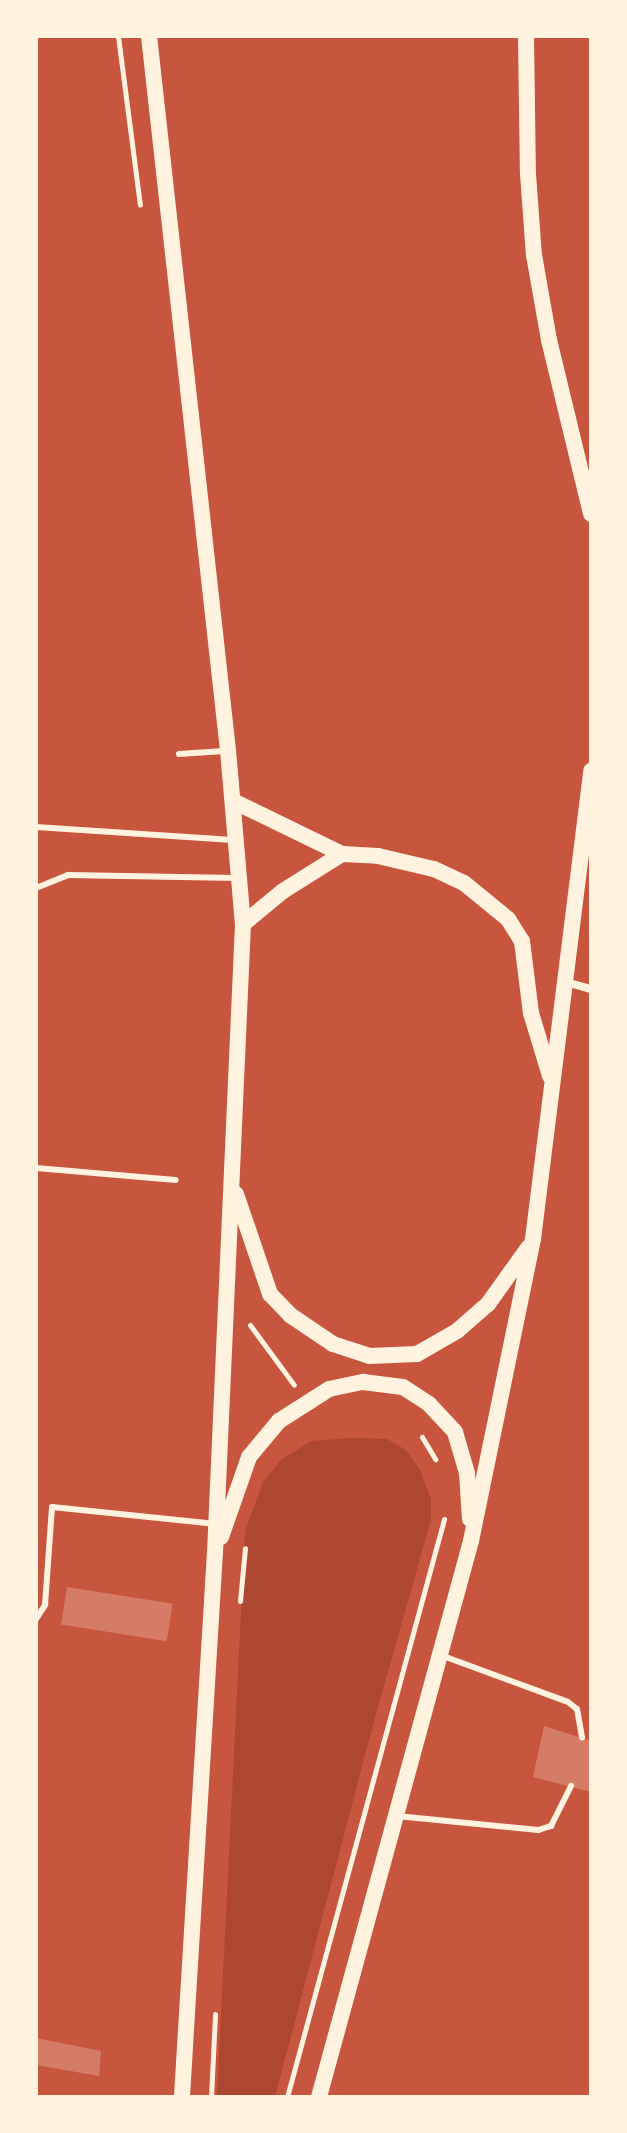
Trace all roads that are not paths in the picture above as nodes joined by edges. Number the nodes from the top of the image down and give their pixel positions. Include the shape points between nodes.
1 (149, 36) edge
2 (526, 36) edge
3 (591, 514) edge
4 (228, 750) junction
5 (179, 754) dead end
6 (591, 771) edge
7 (233, 801) junction
8 (36, 827) edge
9 (237, 840) junction
10 (342, 854) junction
11 (240, 878) junction
12 (36, 888) edge
13 (243, 924) junction
14 (566, 982) junction
15 (591, 989) edge
16 (552, 1081) junction
17 (36, 1168) edge
18 (175, 1180) dead end
19 (233, 1185) junction
20 (533, 1239) junction
21 (216, 1524) junction
22 (471, 1541) junction
23 (215, 1552) junction
24 (36, 1619) edge
25 (439, 1655) junction
26 (582, 1738) dead end
27 (571, 1786) dead end
28 (394, 1816) junction
29 (182, 2097) edge
30 (319, 2097) edge

1 - 4 main road
2 - 3 main road via 534,255
4 - 5 lane
4 - 7 main road
6 - 14 main road
7 - 9 main road
7 - 10 main road
8 - 9 lane
9 - 11 main road
10 - 13 main road
10 - 16 main road via 434,869 464,883 508,919 522,941 531,1013
11 - 12 lane via 68,875
11 - 13 main road
13 - 19 main road
14 - 15 street
14 - 16 main road
16 - 20 main road
17 - 18 lane
19 - 20 main road via 270,1294 290,1315 333,1344 370,1356 417,1354 457,1331 494,1298
19 - 21 main road
20 - 22 main road
21 - 23 main road
21 - 24 lane via 52,1507 45,1605
22 - 23 main road via 467,1473 455,1432 429,1404 403,1387 363,1382 329,1389 279,1421 249,1457
22 - 25 main road
23 - 29 main road
25 - 26 lane via 568,1702 577,1709
25 - 28 main road
27 - 28 lane via 551,1826 538,1830
28 - 30 main road

